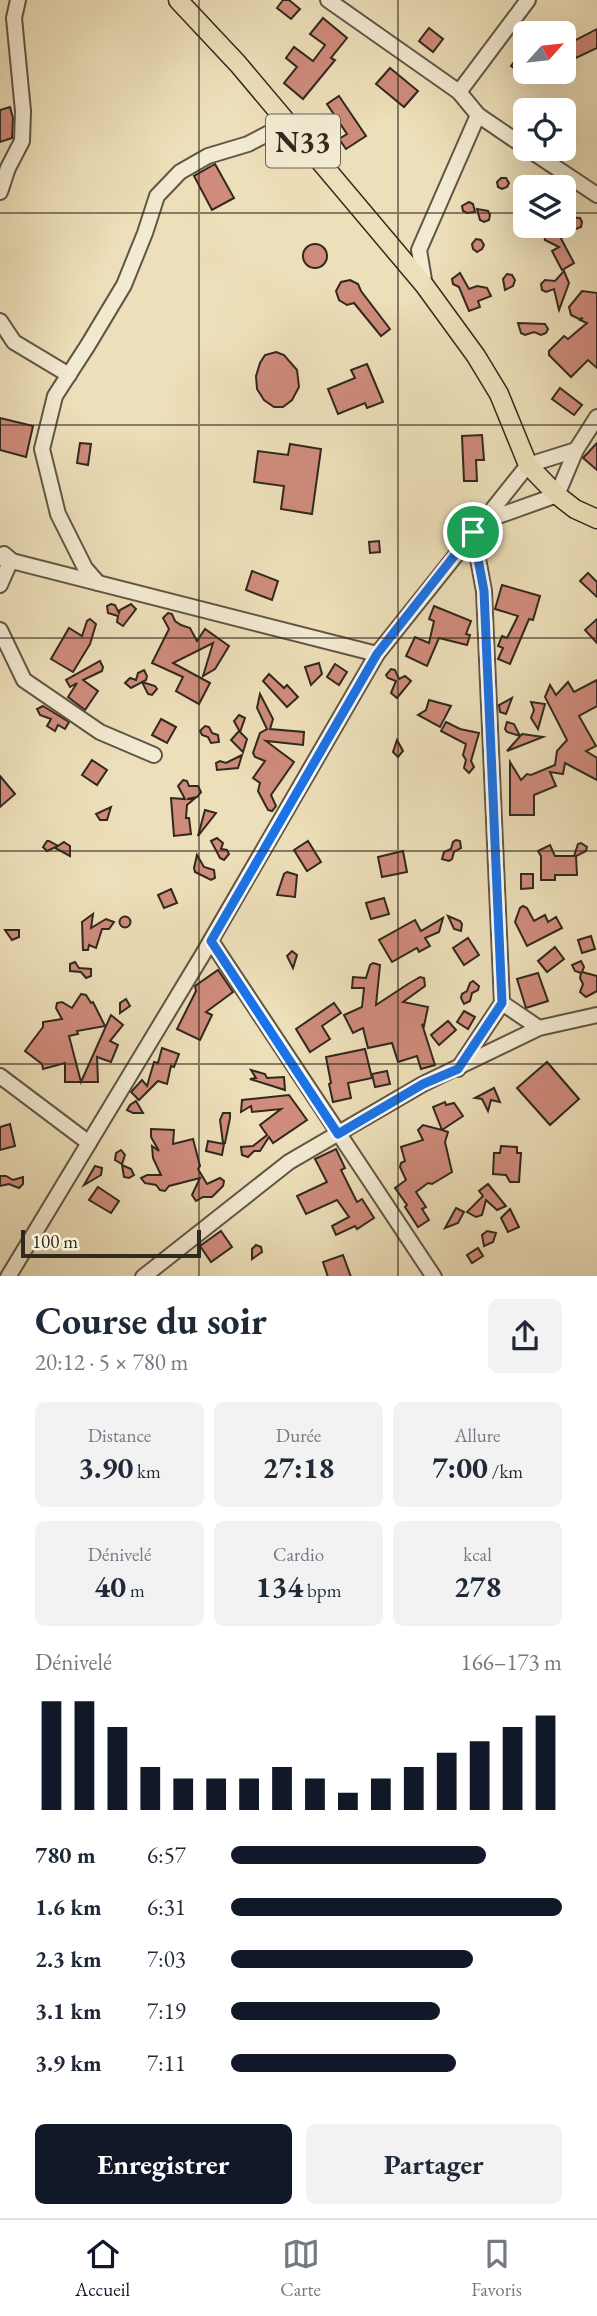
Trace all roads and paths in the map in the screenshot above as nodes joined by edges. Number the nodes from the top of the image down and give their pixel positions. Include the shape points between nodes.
1 (18, 0) edge
2 (178, 0) edge
3 (328, 0) edge
4 (528, 0) edge
5 (459, 92) junction
6 (478, 115) junction
7 (288, 123) junction
8 (513, 139) edge
9 (546, 161) edge
10 (0, 192) edge
11 (597, 195) edge
12 (425, 286) junction
13 (0, 321) edge
14 (69, 375) junction
15 (597, 417) edge
16 (576, 450) junction
17 (528, 465) junction
18 (557, 495) junction
19 (597, 519) edge
20 (478, 527) junction
21 (4, 557) edge
22 (98, 583) junction
23 (0, 585) edge
24 (0, 630) edge
25 (377, 654) junction
26 (155, 755) dead end
27 (211, 941) junction
28 (502, 1003) junction
29 (597, 1015) edge
30 (538, 1028) junction
31 (458, 1069) junction
32 (0, 1076) edge
33 (338, 1134) junction
34 (89, 1143) junction
35 (8, 1276) edge
36 (143, 1276) edge
37 (434, 1276) edge

1 - 10 street via 14,18 22,141
2 - 7 main road, N33
3 - 5 street
4 - 5 street
5 - 6 street
6 - 8 street
6 - 12 street via 419,250
7 - 12 main road, N33
7 - 14 street via 248,144 208,156 180,172 157,196 124,285
9 - 11 street
12 - 17 main road, N33 via 499,394
13 - 14 street via 14,342
14 - 22 street via 55,396 41,449 58,514 85,568
15 - 16 street
16 - 17 street
16 - 18 street
17 - 18 main road, N33
17 - 20 street
18 - 19 main road, N33
18 - 20 street
20 - 25 street
20 - 28 street
21 - 22 street
21 - 23 street
22 - 25 street
24 - 26 street via 24,680 100,732
25 - 27 street
27 - 33 street
27 - 34 street
28 - 30 street
28 - 31 street
29 - 30 street
30 - 31 street
31 - 33 street
32 - 34 street
33 - 36 street via 289,1162
33 - 37 street
34 - 35 street

